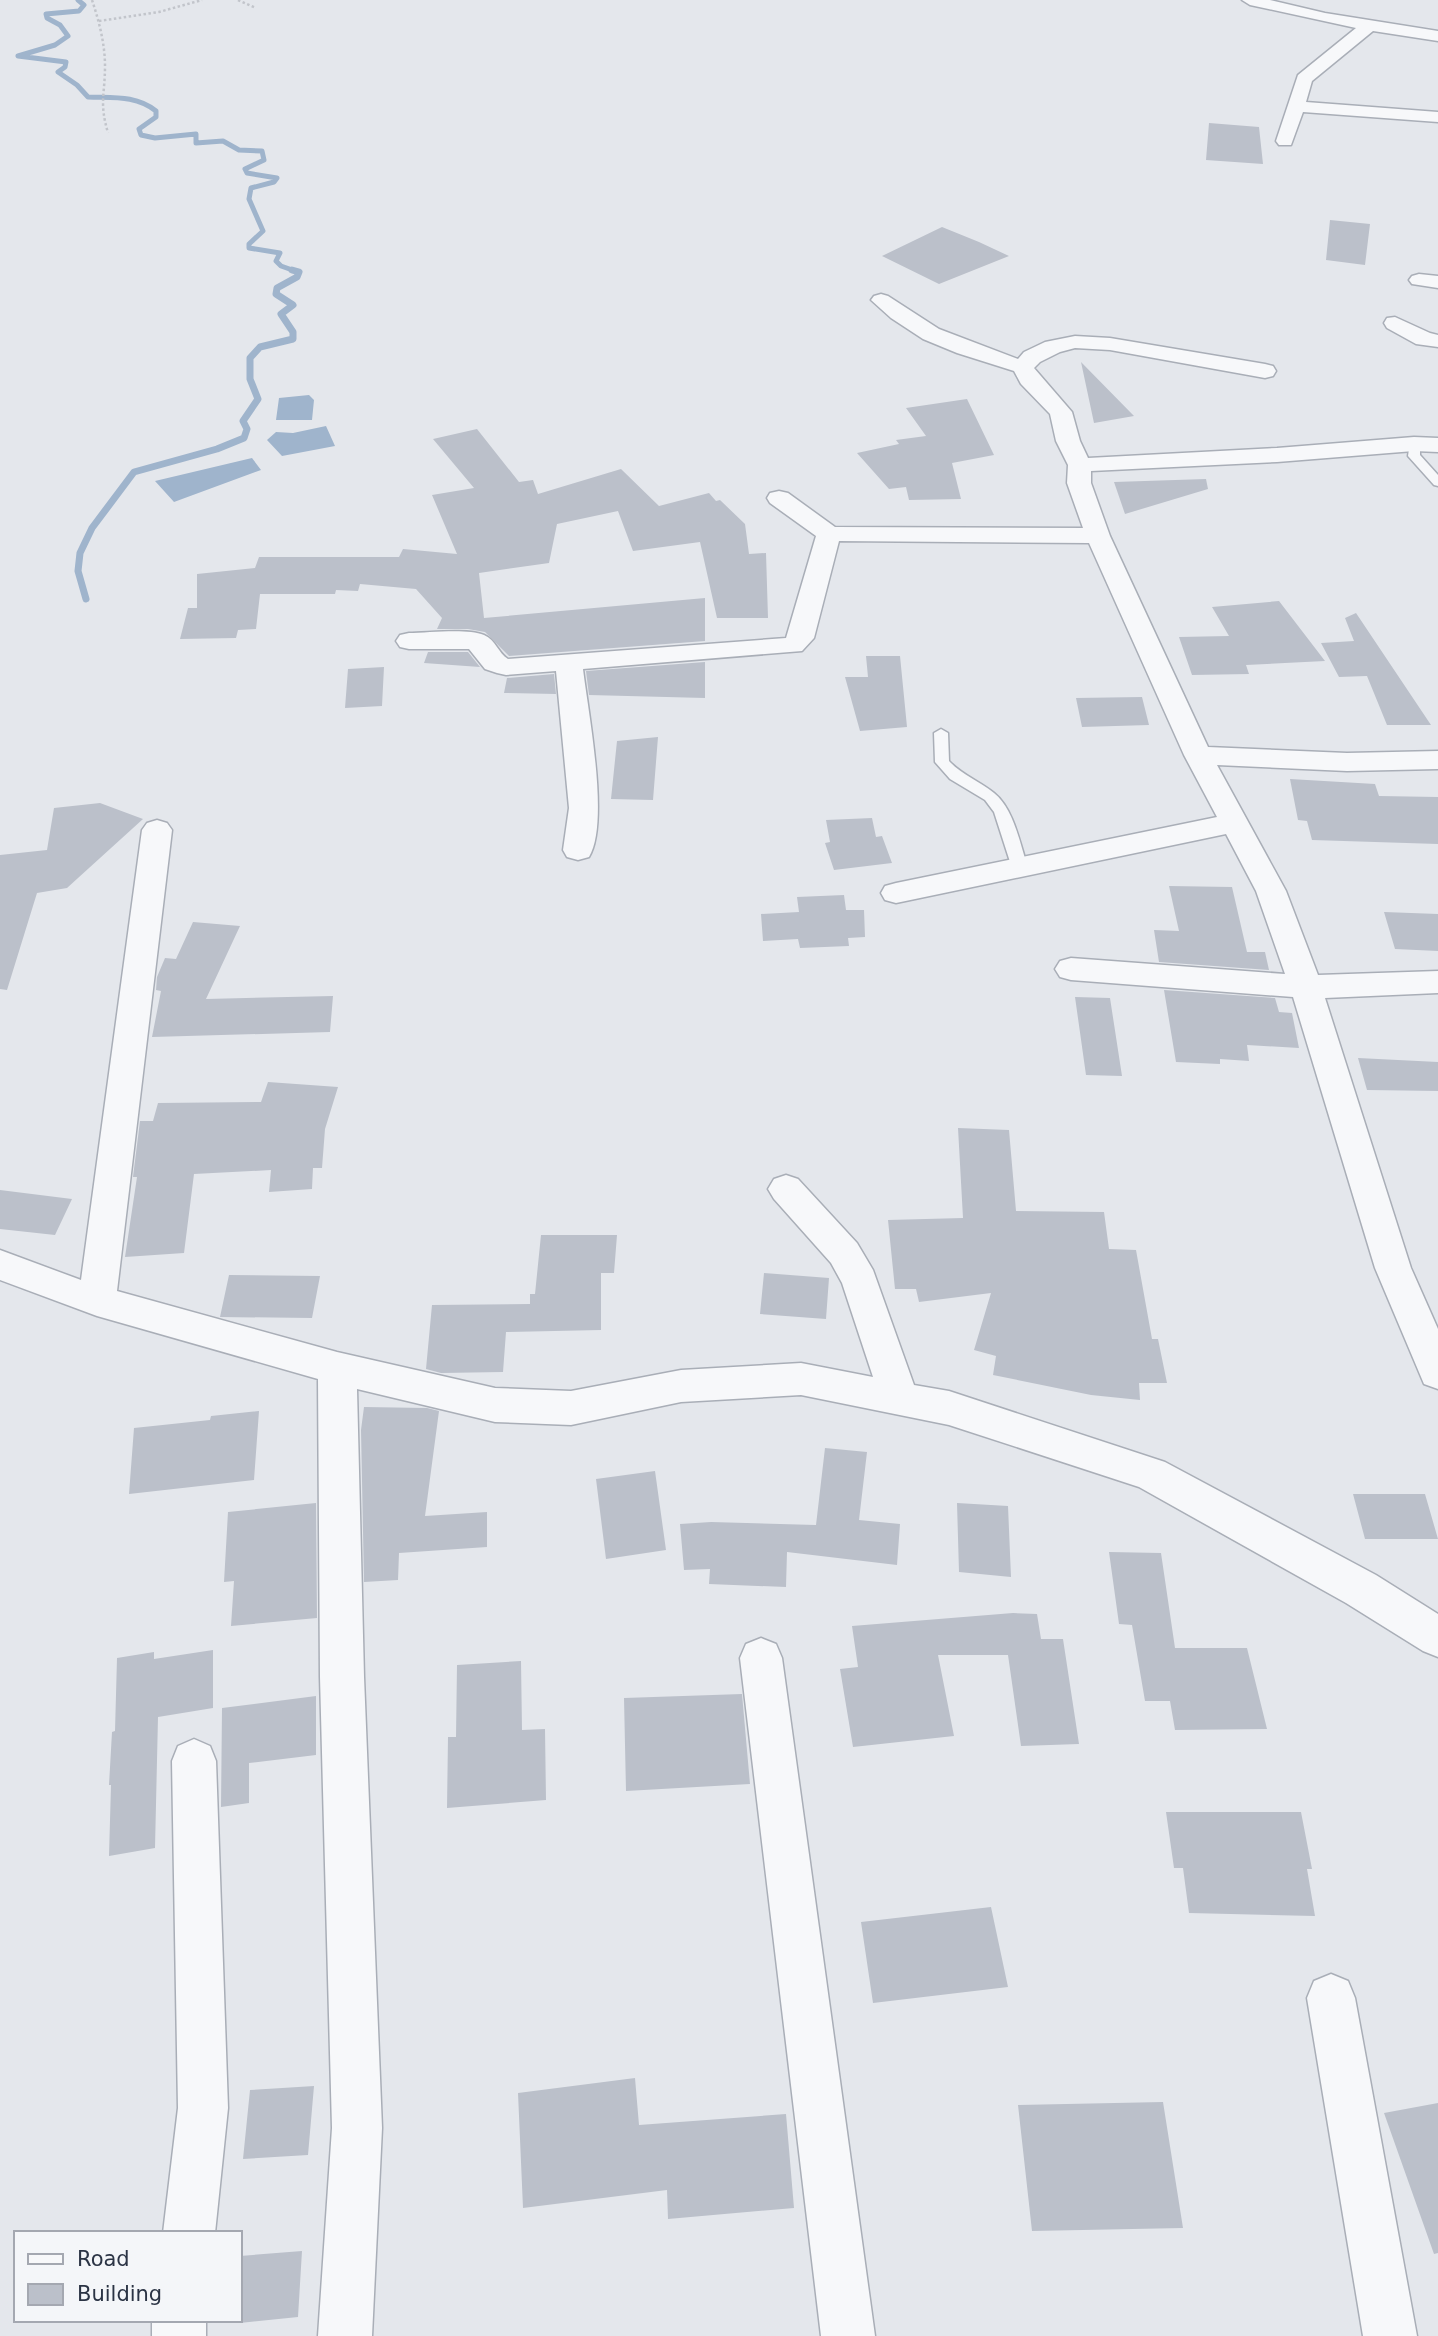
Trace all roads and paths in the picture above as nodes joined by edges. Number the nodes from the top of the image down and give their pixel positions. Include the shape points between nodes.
1 (92, 0) edge
2 (202, 0) edge
3 (238, 0) edge
4 (1250, 0) edge
5 (1338, 0) edge
6 (256, 8) dead end
7 (1325, 18) junction
8 (99, 20) junction
9 (1370, 25) junction
10 (1438, 36) edge
11 (1294, 106) junction
12 (1438, 117) edge
13 (108, 133) dead end
14 (1285, 141) dead end
15 (881, 300) dead end
16 (1395, 323) dead end
17 (1438, 341) edge
18 (1022, 367) junction
19 (1265, 371) dead end
20 (1414, 444) junction
21 (1438, 445) edge
22 (1080, 465) junction
23 (1438, 482) edge
24 (779, 498) dead end
25 (829, 534) junction
26 (1098, 536) junction
27 (409, 641) dead end
28 (569, 663) junction
29 (942, 733) dead end
30 (1198, 755) junction
31 (1438, 760) edge
32 (1233, 823) junction
33 (157, 830) dead end
34 (578, 850) dead end
35 (1020, 868) junction
36 (896, 893) dead end
37 (1071, 969) dead end
38 (1438, 982) edge
39 (1306, 987) junction
40 (786, 1189) dead end
41 (0, 1265) edge
42 (97, 1301) junction
43 (337, 1368) junction
44 (1438, 1373) edge
45 (899, 1398) junction
46 (1438, 1637) edge
47 (761, 1658) dead end
48 (194, 1761) dead end
49 (1331, 1998) dead end
50 (189, 2231) edge
51 (345, 2336) edge
52 (848, 2336) edge
53 (1390, 2336) edge

1 - 8 path
2 - 8 path via 159,12
3 - 6 path
4 - 7 street
5 - 7 street
7 - 9 street
8 - 13 path via 105,66 101,109
9 - 10 street
9 - 11 street via 1304,79
11 - 12 street
11 - 14 street
15 - 18 street via 909,323 951,345
16 - 17 street
18 - 19 street via 1053,347 1075,342
18 - 22 street via 1062,412 1068,441
20 - 21 street
20 - 22 street
20 - 23 lane via 1414,456
22 - 26 street via 1079,483
24 - 25 street
25 - 26 street
25 - 28 street via 801,638 793,645
26 - 30 street
27 - 28 street via 475,641 494,663 506,667
28 - 34 street via 584,808
29 - 35 lane via 942,762 955,776 990,797 1001,811
30 - 31 street via 1347,762
30 - 32 street
32 - 35 street
32 - 39 street via 1271,891
33 - 42 street
35 - 36 street
37 - 39 street
38 - 39 street
39 - 44 street via 1393,1268
40 - 45 street via 844,1253 860,1281
41 - 42 street
42 - 43 street
43 - 45 street via 495,1405 571,1408 681,1386 801,1379
43 - 51 street via 357,2128
45 - 46 street via 949,1408 1151,1474
47 - 52 street
48 - 50 street via 203,2108
49 - 53 street

